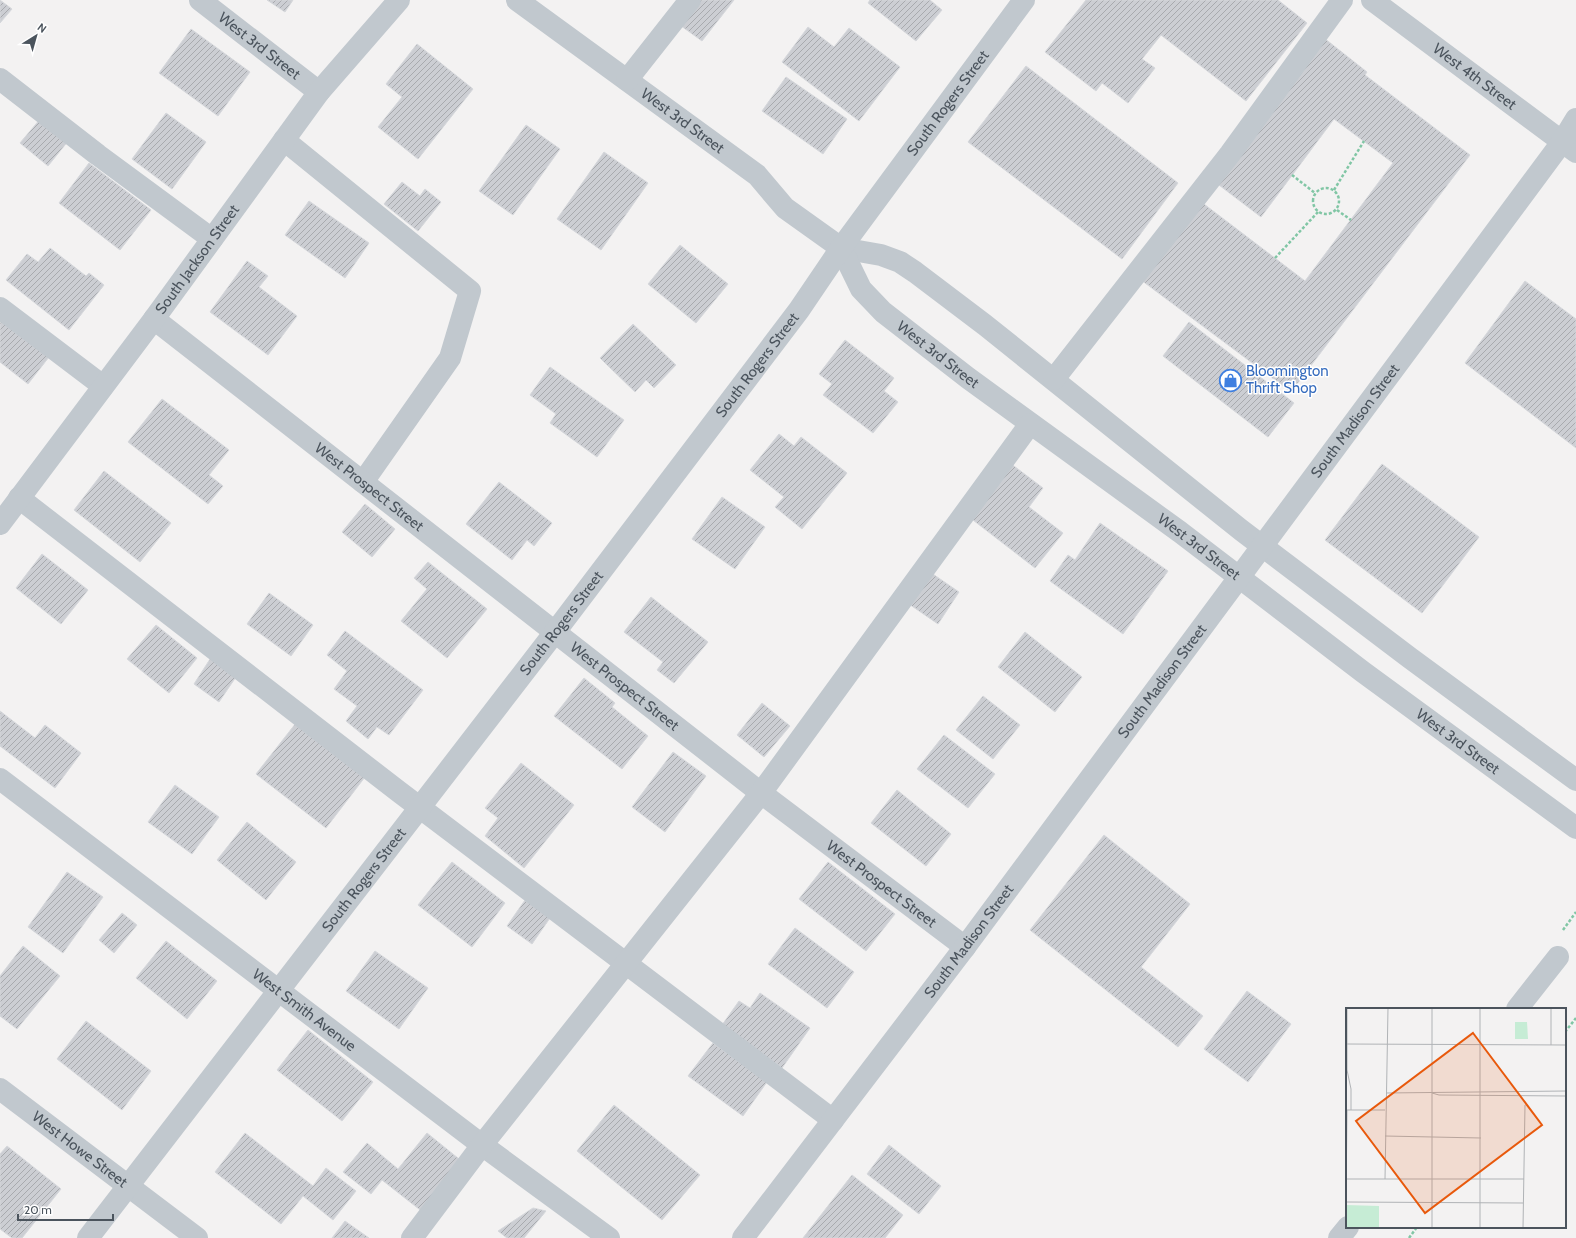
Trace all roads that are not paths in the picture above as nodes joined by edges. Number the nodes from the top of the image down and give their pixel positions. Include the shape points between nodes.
1 (200, 0) edge
2 (400, 0) edge
3 (517, 0) edge
4 (690, 0) edge
5 (1024, 0) edge
6 (1342, 0) edge
7 (1372, 0) edge
8 (0, 79) edge
9 (628, 80) junction
10 (319, 92) junction
11 (1576, 119) edge
12 (284, 140) junction
13 (1569, 147) edge
14 (212, 239) junction
15 (841, 248) junction
16 (0, 308) edge
17 (154, 319) junction
18 (1054, 379) junction
19 (103, 386) junction
20 (1030, 424) junction
21 (363, 482) junction
22 (19, 498) junction
23 (0, 524) edge
24 (1263, 546) junction
25 (1240, 578) junction
26 (555, 632) junction
27 (0, 779) edge
28 (1576, 780) edge
29 (762, 793) junction
30 (420, 807) junction
31 (1576, 828) edge
32 (965, 947) junction
33 (1558, 957) dead end
34 (627, 963) junction
35 (279, 990) junction
36 (1518, 1008) edge
37 (0, 1089) edge
38 (833, 1120) junction
39 (482, 1145) junction
40 (127, 1185) junction
41 (1347, 1228) edge
42 (88, 1238) edge
43 (197, 1238) edge
44 (412, 1238) edge
45 (609, 1238) edge
46 (743, 1238) edge
47 (1339, 1238) edge

1 - 10 street, West 3rd Street
2 - 10 street, South Jackson Street
3 - 9 street, West 3rd Street
4 - 9 street
5 - 15 street, South Rogers Street
6 - 18 street via 1230,154
7 - 13 street, West 4th Street
8 - 14 street
9 - 15 street, West 3rd Street via 757,175 785,208
10 - 12 street, South Jackson Street
11 - 13 street, South Madison Street
12 - 14 street, South Jackson Street
12 - 21 street via 470,292 450,358
13 - 24 street, South Madison Street
14 - 17 street, South Jackson Street
15 - 18 street, West 3rd Street via 881,255 908,267
15 - 20 street, West 3rd Street via 857,283 876,307
15 - 26 street, South Rogers Street via 799,310
16 - 19 street
17 - 19 street, South Jackson Street
17 - 21 street, West Prospect Street
18 - 24 street, West 3rd Street
19 - 22 street, South Jackson Street
20 - 25 street, West 3rd Street
20 - 29 street
21 - 26 street, West Prospect Street
22 - 23 street, South Jackson Street
22 - 30 street
24 - 25 street, South Madison Street
24 - 28 street, West 3rd Street
25 - 31 street, West 3rd Street
25 - 32 street, South Madison Street
26 - 29 street, West Prospect Street
26 - 30 street, South Rogers Street
27 - 35 street, West Smith Avenue
29 - 32 street, West Prospect Street
29 - 34 street
30 - 34 street
30 - 35 street, South Rogers Street
32 - 38 street, South Madison Street
33 - 36 street
34 - 38 street
34 - 39 street
35 - 39 street, West Smith Avenue
35 - 40 street, South Rogers Street
37 - 40 street, West Howe Street
38 - 46 street, South Madison Street
39 - 44 street
39 - 45 street, West Smith Avenue
40 - 42 street, South Rogers Street
40 - 43 street, West Howe Street
41 - 47 street

